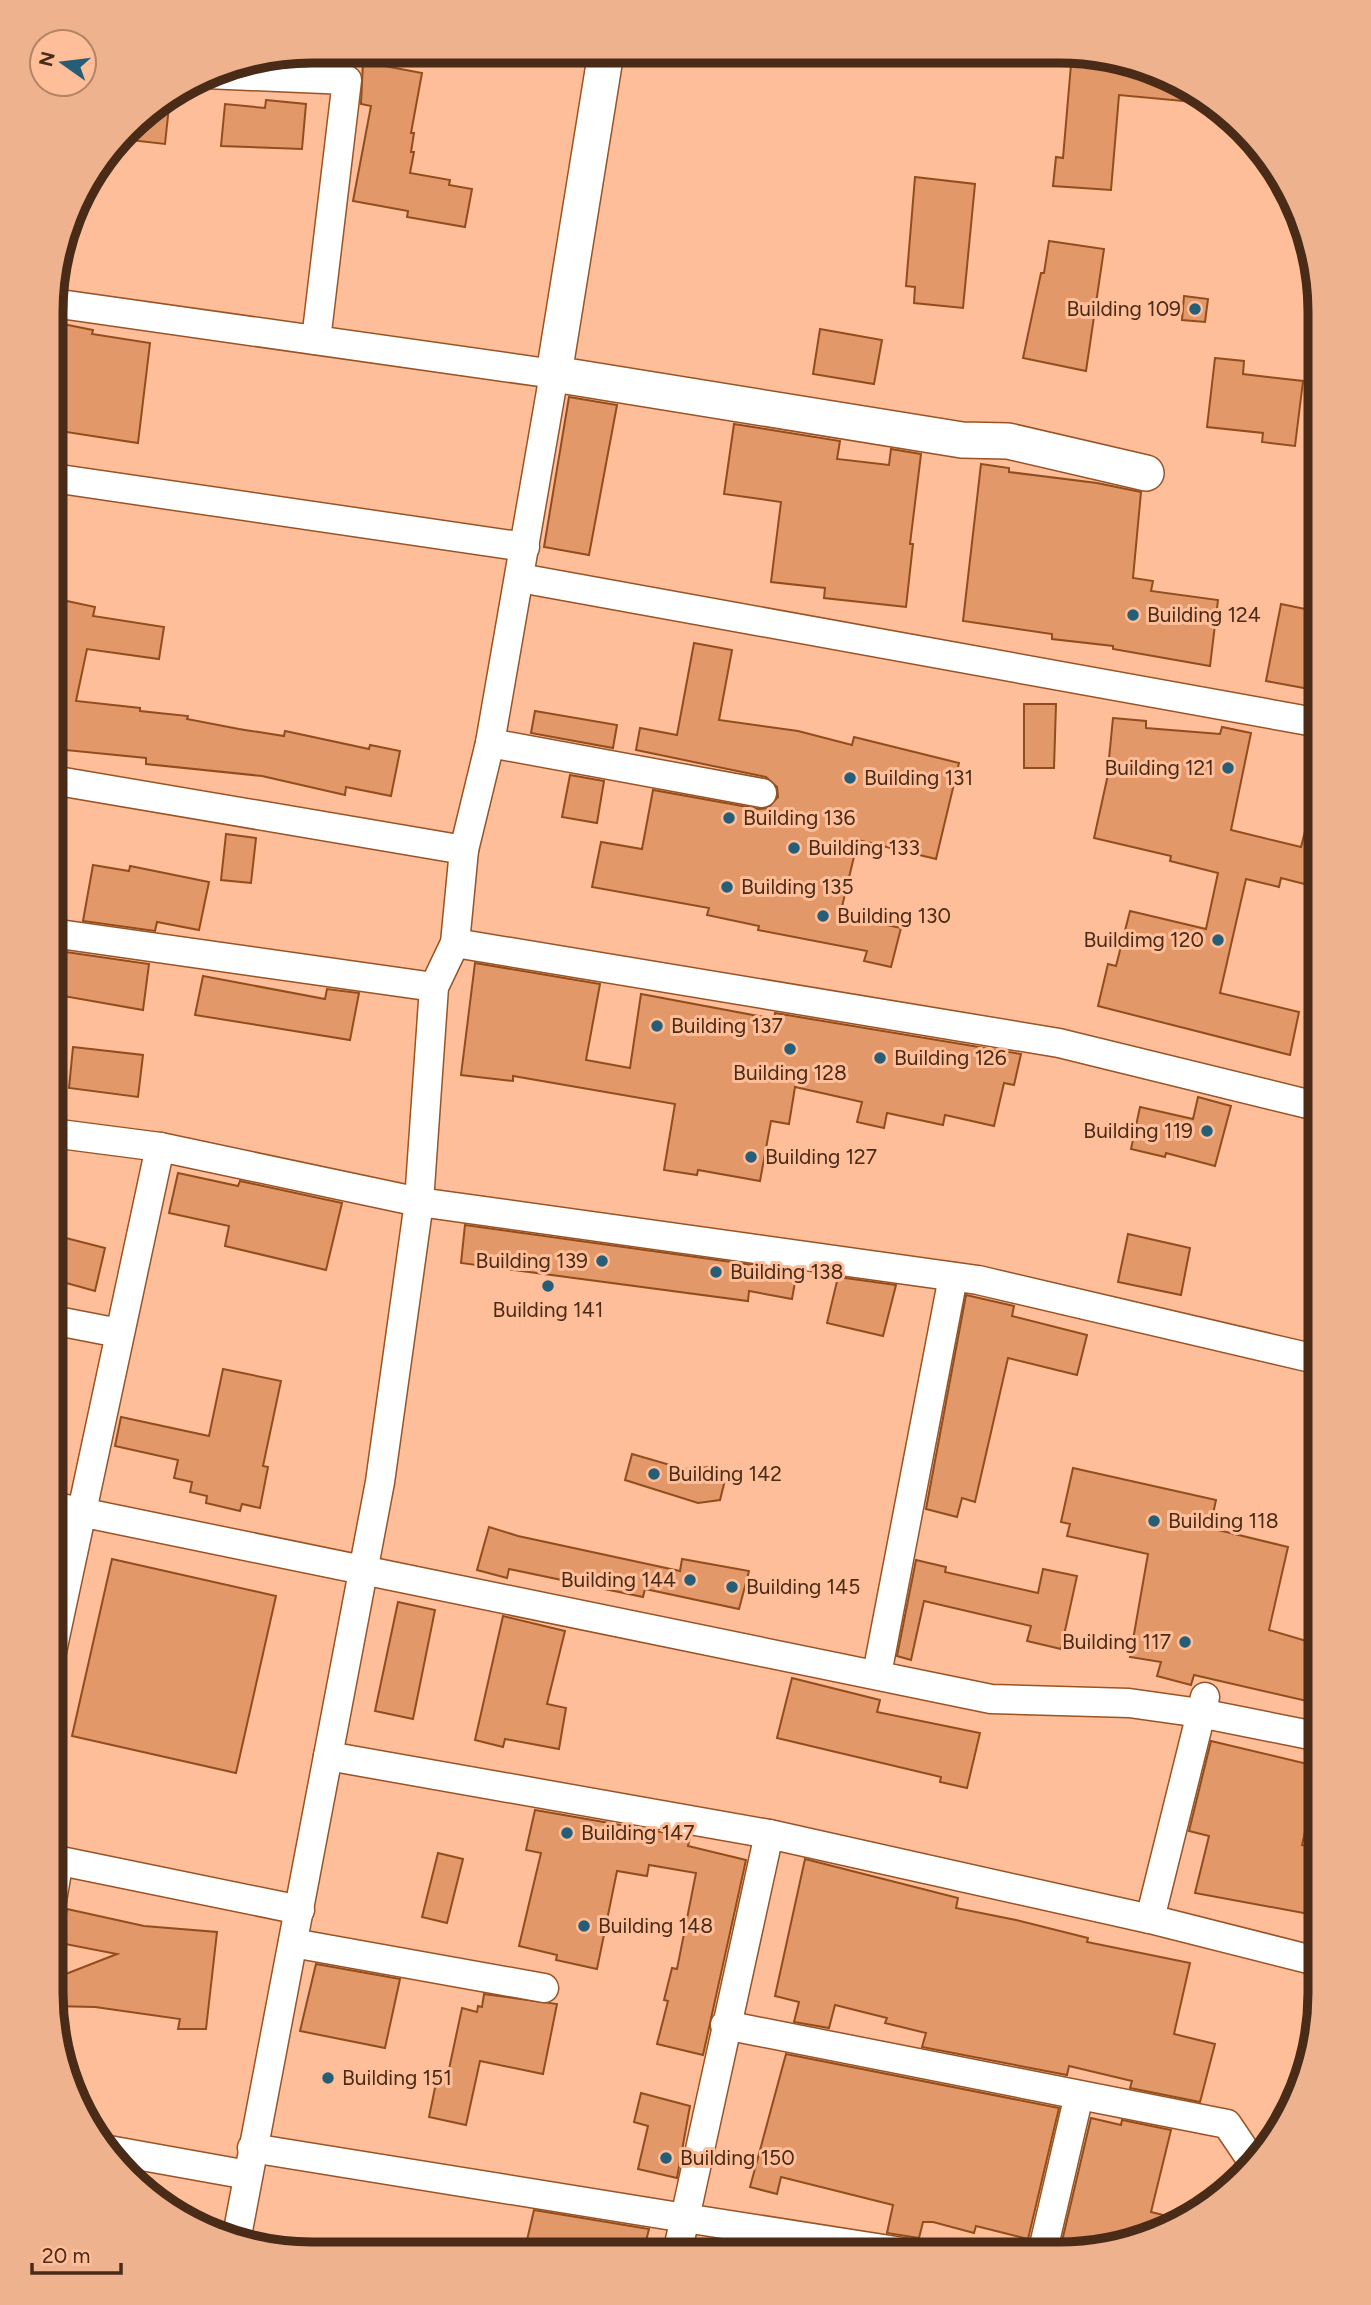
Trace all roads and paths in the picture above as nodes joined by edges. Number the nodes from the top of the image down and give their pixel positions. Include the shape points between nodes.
1 (604, 64) edge
2 (235, 75) edge
3 (63, 304) edge
4 (316, 340) junction
5 (554, 374) junction
6 (1146, 472) dead end
7 (63, 479) edge
8 (525, 547) junction
9 (520, 578) junction
10 (1308, 721) edge
11 (490, 743) junction
12 (63, 782) edge
13 (762, 793) dead end
14 (464, 850) junction
15 (63, 935) edge
16 (455, 943) junction
17 (434, 986) junction
18 (1308, 1104) edge
19 (63, 1134) edge
20 (160, 1147) junction
21 (419, 1202) junction
22 (953, 1277) junction
23 (63, 1322) edge
24 (119, 1333) junction
25 (1308, 1357) edge
26 (63, 1508) edge
27 (81, 1512) junction
28 (363, 1571) junction
29 (63, 1598) edge
30 (877, 1674) junction
31 (1203, 1705) junction
32 (1308, 1734) edge
33 (328, 1756) junction
34 (769, 1834) junction
35 (63, 1862) edge
36 (300, 1910) junction
37 (1150, 1919) junction
38 (293, 1943) junction
39 (1308, 1959) edge
40 (544, 1988) dead end
41 (725, 2025) junction
42 (1079, 2095) junction
43 (119, 2150) edge
44 (1248, 2155) edge
45 (250, 2161) junction
46 (685, 2218) junction
47 (238, 2231) edge
48 (680, 2242) edge
49 (838, 2242) edge
50 (1045, 2242) edge

1 - 5 street
2 - 4 street via 347,80
3 - 4 street
4 - 5 street
5 - 6 street via 962,440 1008,441
5 - 8 street
7 - 8 street
8 - 9 street
9 - 10 street
9 - 11 street
11 - 13 street
11 - 14 street
12 - 14 street
14 - 16 street
15 - 17 street
16 - 17 street
16 - 18 street via 1059,1044
17 - 21 street
19 - 20 street
20 - 21 street
20 - 24 street
21 - 22 street
21 - 28 street
22 - 25 street
22 - 30 street
23 - 24 street
24 - 27 street
26 - 27 street
27 - 28 street
27 - 29 street
28 - 30 street
28 - 33 street
30 - 31 street via 991,1699
31 - 32 street
31 - 37 street
33 - 34 street
33 - 36 street
34 - 37 street
34 - 41 street
35 - 36 street
36 - 38 street
37 - 39 street
38 - 40 street
38 - 45 street
41 - 42 street
41 - 46 street
42 - 44 street via 1227,2124
42 - 50 street
43 - 45 street
45 - 46 street
45 - 47 street
46 - 48 street
46 - 49 street

